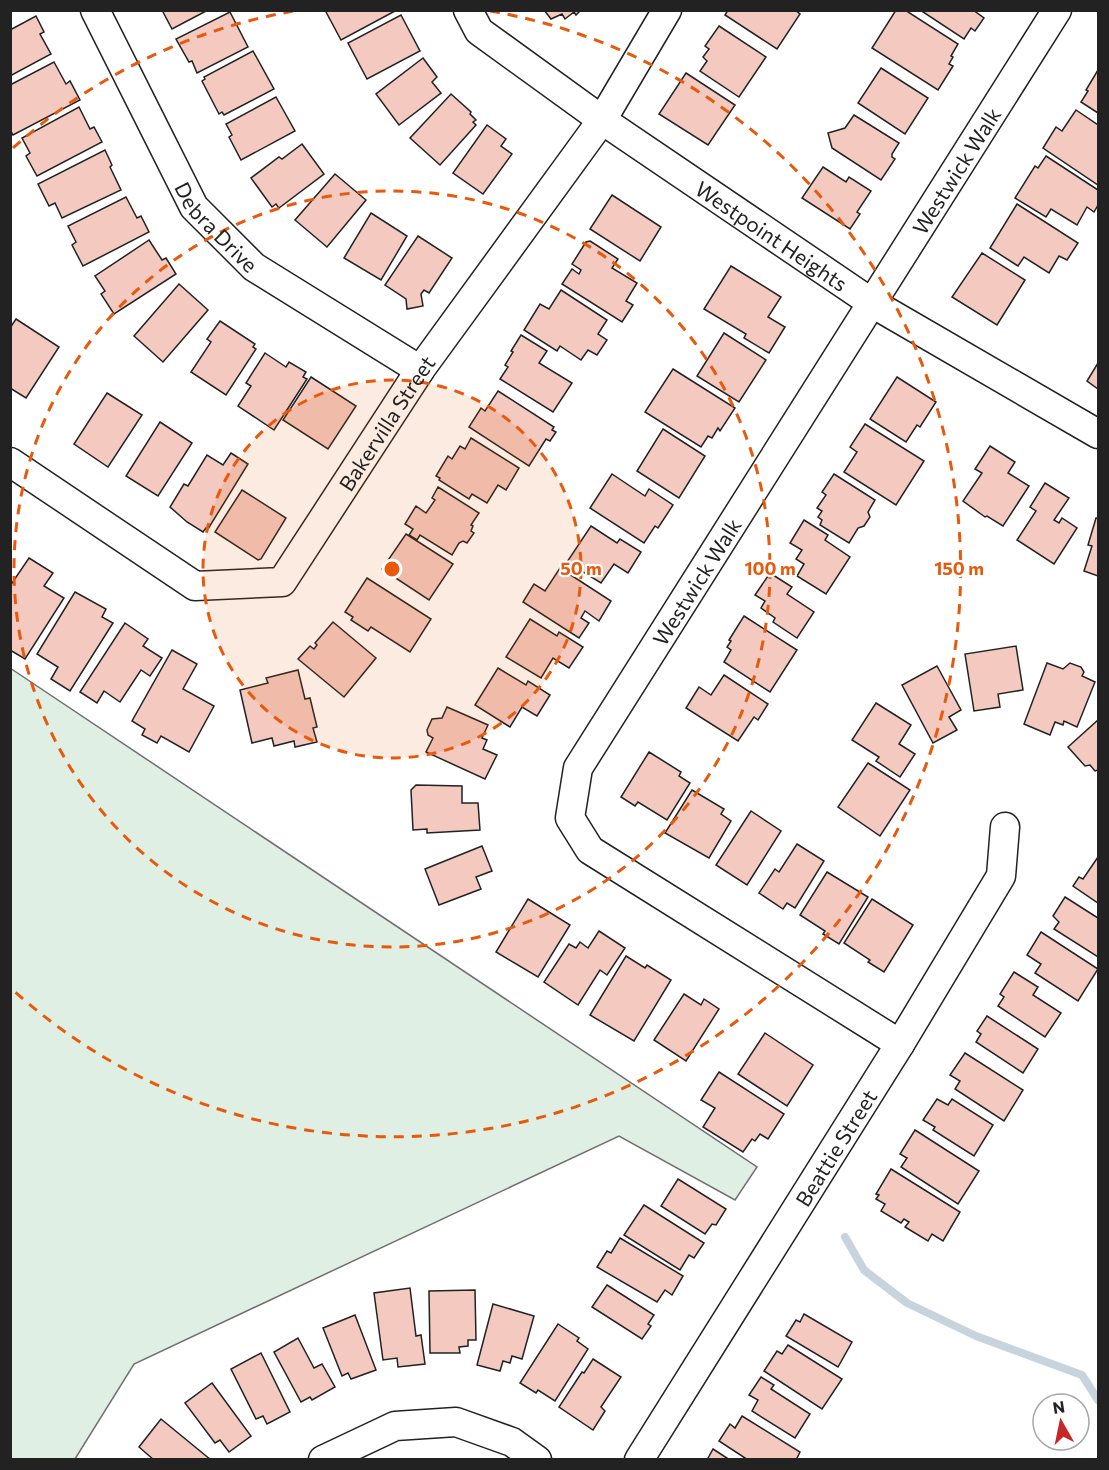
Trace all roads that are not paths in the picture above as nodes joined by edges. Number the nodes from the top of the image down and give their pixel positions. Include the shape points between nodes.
1 (95, 10) edge
2 (468, 10) edge
3 (667, 10) edge
4 (1058, 10) edge
5 (602, 120) junction
6 (872, 303) junction
7 (420, 370) junction
8 (1098, 434) edge
9 (10, 462) edge
10 (1005, 827) dead end
11 (900, 1044) junction
12 (323, 1460) edge
13 (537, 1460) edge
14 (639, 1460) edge

1 - 7 street, Debra Drive via 194,207 254,267
2 - 5 street, Westpoint Heights via 479,31
3 - 5 street, Bakervilla Street
4 - 6 street, Westwick Walk
5 - 6 street, Westpoint Heights
5 - 7 street, Bakervilla Street
6 - 8 street, Westpoint Heights
6 - 11 street, Westwick Walk via 578,768 570,818 590,850
7 - 9 street, Bakervilla Street via 282,582 195,586
10 - 11 street, Beattie Street via 1001,876
11 - 14 street, Beattie Street
12 - 13 street via 395,1426 456,1422 512,1442

